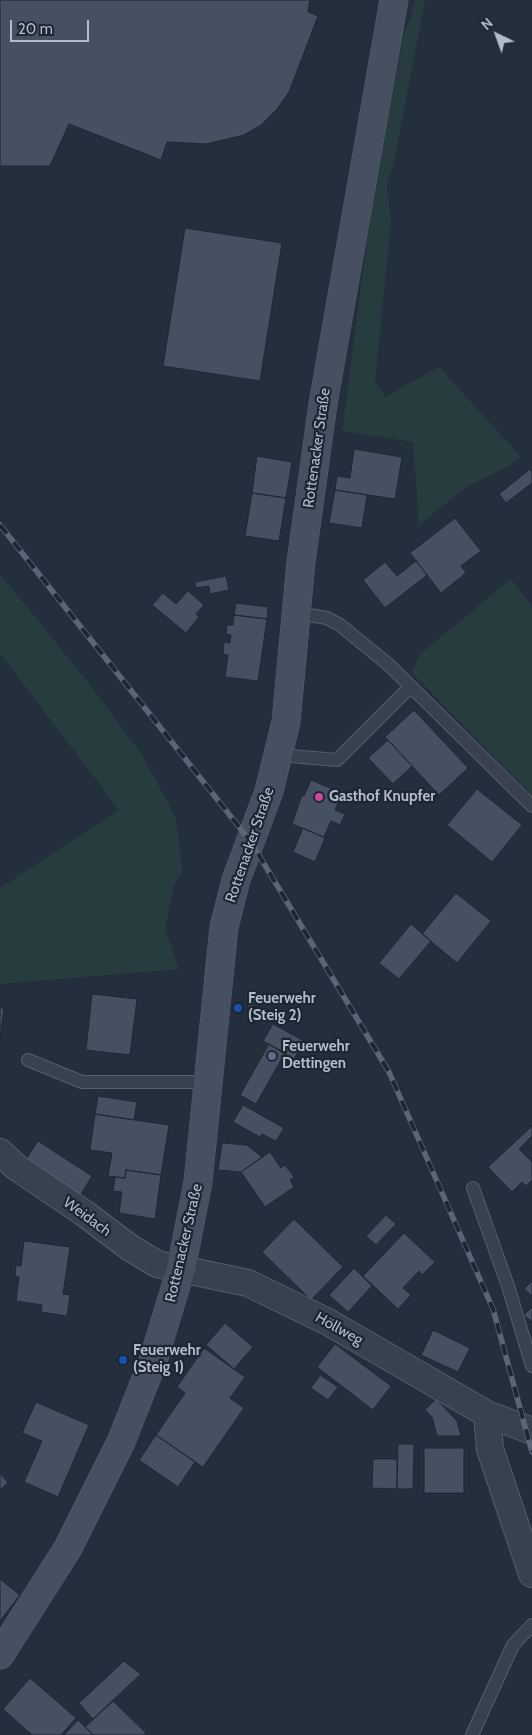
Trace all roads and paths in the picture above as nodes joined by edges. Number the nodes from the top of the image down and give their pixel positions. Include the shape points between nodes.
1 (394, 0) edge
2 (297, 613) junction
3 (410, 687) junction
4 (279, 755) junction
5 (532, 806) edge
6 (28, 1060) dead end
7 (208, 1082) junction
8 (0, 1152) edge
9 (473, 1188) dead end
10 (181, 1269) junction
11 (532, 1366) edge
12 (487, 1414) junction
13 (532, 1431) edge
14 (532, 1574) edge
15 (532, 1625) edge
16 (0, 1655) edge
17 (472, 1735) edge

1 - 2 main road, Rottenacker Straße via 323,404
2 - 3 lane via 327,618 340,625
2 - 4 main road, Rottenacker Straße via 286,722
3 - 4 lane via 337,760
3 - 5 lane
4 - 7 main road, Rottenacker Straße via 269,792 236,880 224,927
6 - 7 lane via 82,1082
7 - 10 main road, Rottenacker Straße via 198,1182
8 - 10 street, Weidach via 16,1167 129,1247 156,1264
9 - 11 lane
10 - 12 street, Höllweg via 248,1283 328,1322
10 - 16 main road, Rottenacker Straße via 153,1362 121,1442 68,1548
12 - 13 street, Höllweg
12 - 14 street via 490,1448
15 - 17 lane via 513,1645

